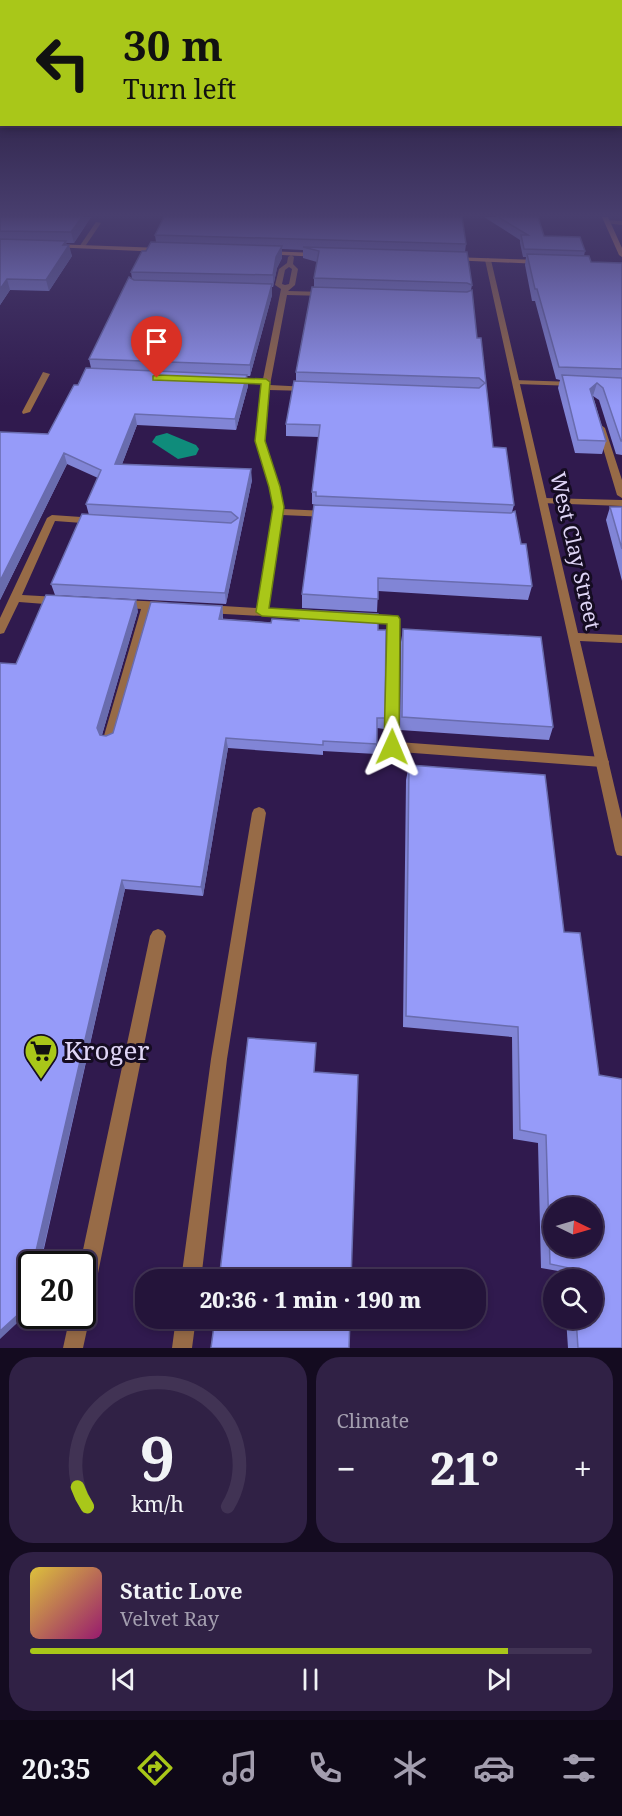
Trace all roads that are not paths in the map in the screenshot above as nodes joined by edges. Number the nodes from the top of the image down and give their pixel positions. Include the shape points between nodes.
1 (279, 280) edge
2 (293, 280) edge
3 (493, 280) edge
4 (273, 291) edge
5 (285, 291) junction
6 (341, 295) edge
7 (46, 374) dead end
8 (219, 380) edge
9 (516, 382) junction
10 (265, 384) junction
11 (587, 385) edge
12 (324, 389) edge
13 (26, 412) dead end
14 (599, 422) edge
15 (622, 495) edge
16 (543, 501) junction
17 (622, 503) edge
18 (277, 513) junction
19 (335, 515) edge
20 (108, 521) edge
21 (15, 598) junction
22 (70, 601) edge
23 (104, 603) edge
24 (148, 605) junction
25 (262, 612) junction
26 (0, 630) edge
27 (575, 637) junction
28 (622, 639) edge
29 (109, 739) edge
30 (602, 762) junction
31 (259, 813) dead end
32 (622, 850) edge
33 (158, 936) dead end
34 (93, 1251) edge
35 (192, 1269) edge
36 (77, 1329) edge
37 (185, 1329) edge
38 (73, 1348) edge
39 (182, 1348) edge

1 - 5 street via 278,285
2 - 5 street
3 - 9 street, West Clay Street
4 - 5 street
5 - 6 street
5 - 10 street
7 - 13 street
8 - 10 street
9 - 11 street
9 - 16 street, West Clay Street
10 - 12 street
10 - 18 street via 260,441 275,487
14 - 15 street
16 - 17 street
16 - 27 street, West Clay Street
18 - 19 street
18 - 25 street
20 - 21 street via 52,518
21 - 22 street
21 - 26 street
23 - 24 street
24 - 25 street
24 - 29 street
25 - 30 street via 393,619 392,747
27 - 28 street
27 - 30 street, West Clay Street
30 - 32 street, West Clay Street
31 - 35 street via 219,1059
33 - 34 street
36 - 38 street
37 - 39 street

